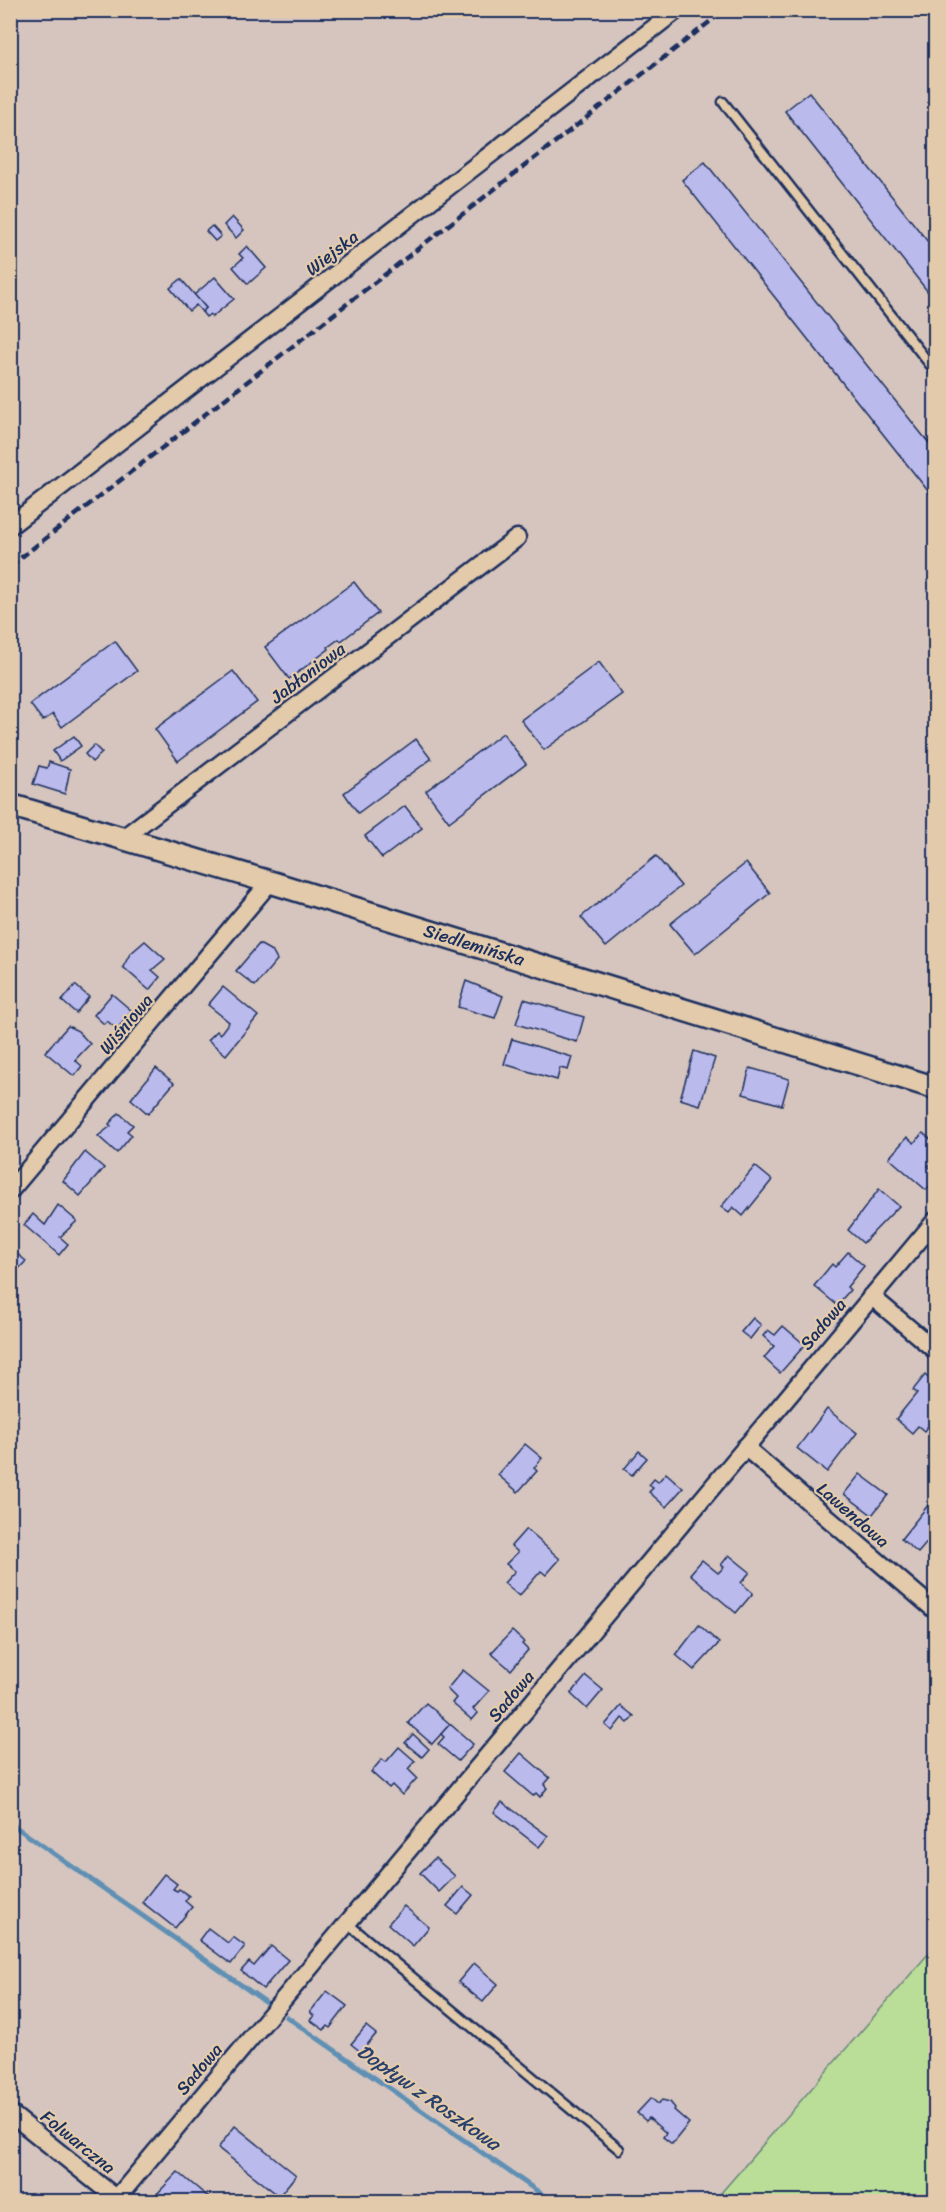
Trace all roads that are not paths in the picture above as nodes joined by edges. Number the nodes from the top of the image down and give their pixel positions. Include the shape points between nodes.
1 (676, 10) edge
2 (723, 102) dead end
3 (936, 372) edge
4 (10, 526) edge
5 (517, 538) dead end
6 (10, 805) edge
7 (123, 838) junction
8 (270, 882) junction
9 (936, 1088) edge
10 (10, 1191) edge
11 (936, 1220) edge
12 (872, 1296) junction
13 (936, 1351) edge
14 (746, 1447) junction
15 (936, 1611) edge
16 (347, 1923) junction
17 (10, 2113) edge
18 (619, 2149) dead end
19 (119, 2200) edge

1 - 4 street, Wiejska
2 - 3 lane
5 - 7 street, Jabłoniowa
6 - 7 street, Siedlemińska
7 - 8 street, Siedlemińska
8 - 9 street, Siedlemińska
8 - 10 street, Wiśniowa
11 - 12 street, Sadowa
12 - 13 street
12 - 14 street, Sadowa
14 - 15 street, Lawendowa
14 - 16 street, Sadowa
16 - 18 lane
16 - 19 street, Sadowa
17 - 19 street, Folwarczna

